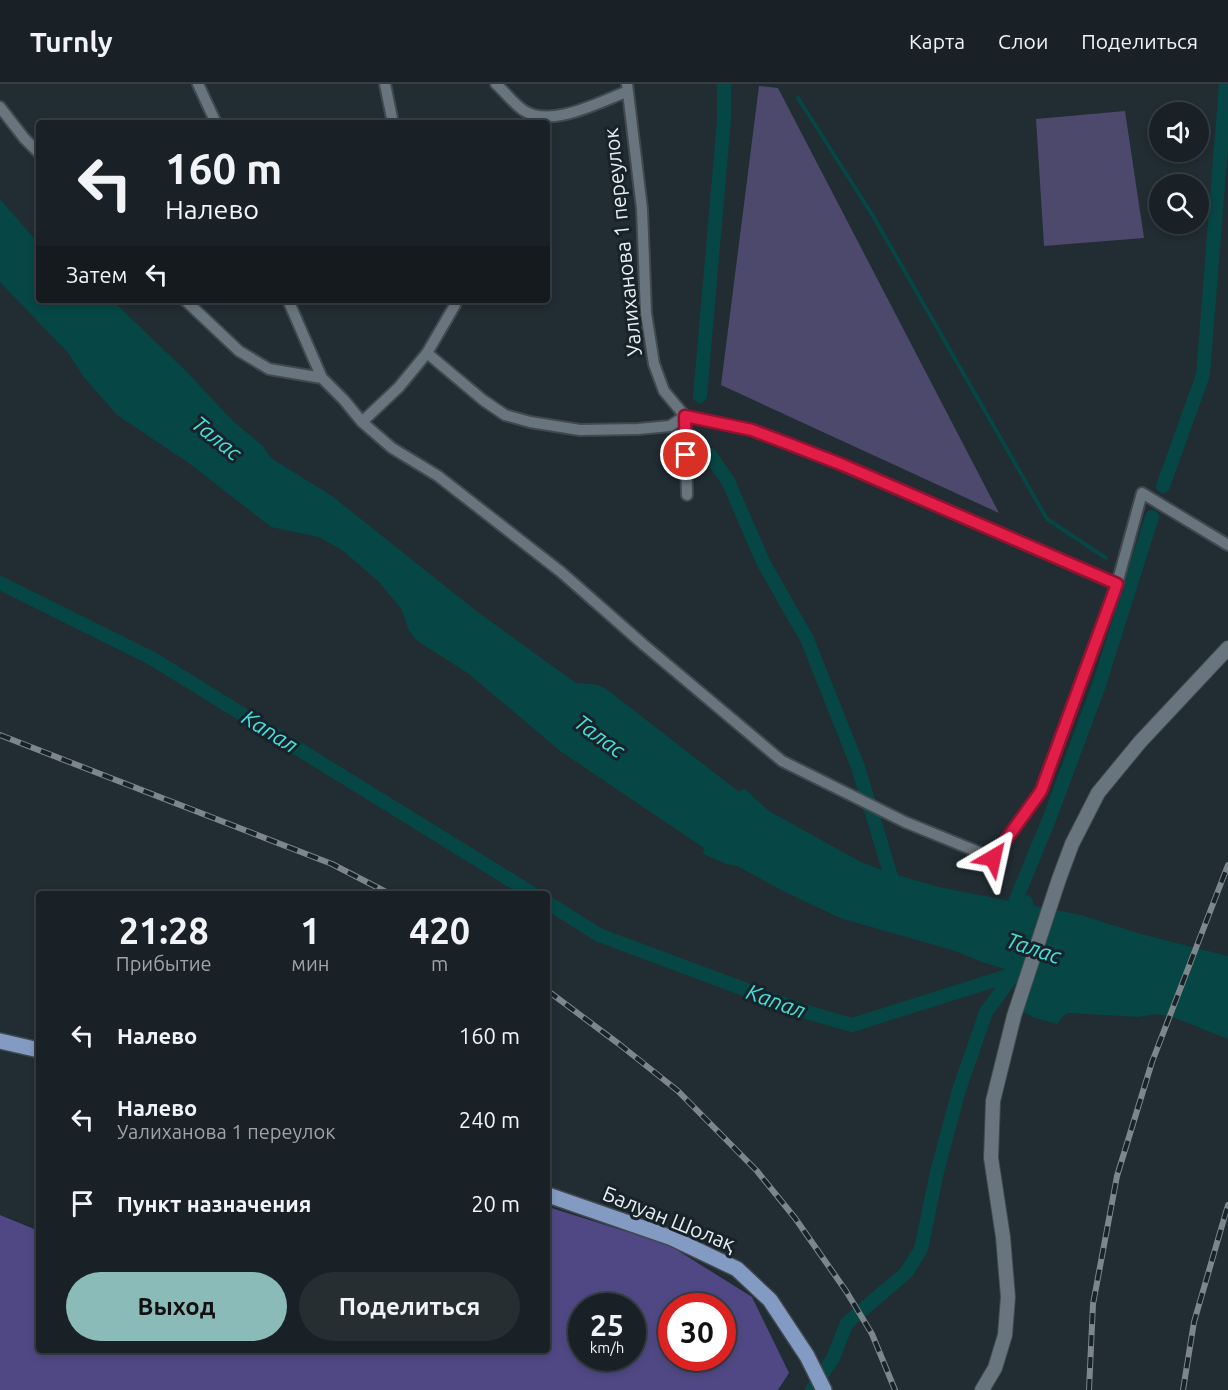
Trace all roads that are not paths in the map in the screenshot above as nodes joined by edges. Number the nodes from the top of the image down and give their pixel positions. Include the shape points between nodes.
1 (198, 84) edge
2 (385, 84) edge
3 (496, 84) edge
4 (627, 88) edge
5 (0, 107) edge
6 (215, 120) edge
7 (392, 120) edge
8 (36, 150) edge
9 (188, 303) edge
10 (289, 303) edge
11 (455, 303) edge
12 (427, 353) junction
13 (322, 378) junction
14 (685, 416) junction
15 (362, 422) junction
16 (687, 495) dead end
17 (1228, 545) edge
18 (1117, 584) junction
19 (1228, 648) edge
20 (0, 1041) edge
21 (36, 1049) edge
22 (550, 1196) edge
23 (824, 1390) edge
24 (982, 1390) edge

1 - 6 street
2 - 7 street
3 - 4 street via 522,110 535,116 559,117
4 - 14 street, Уалиханова 1 переулок via 642,209 646,313 654,364 664,391
5 - 8 street
9 - 13 street via 239,351 269,369
10 - 13 street
11 - 12 street
12 - 14 street via 505,415 530,422 580,430 638,429 670,426
12 - 15 street
13 - 15 street
14 - 16 street
14 - 18 street via 752,430 843,465
15 - 18 street via 561,572 782,761 905,822 993,858 1041,791
17 - 18 street via 1142,493
19 - 24 main road via 1098,793 1059,879 1014,1016 993,1101 991,1158 1004,1238 1008,1297 1005,1335 995,1368
20 - 21 main road
22 - 23 main road, Балуан Шолақ via 672,1238 737,1269 770,1300

